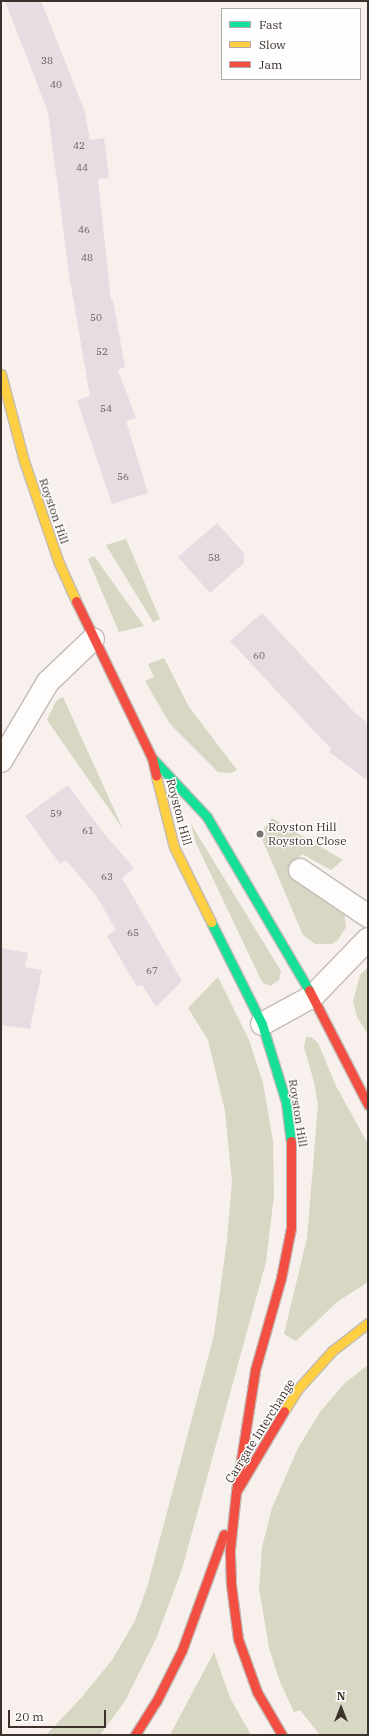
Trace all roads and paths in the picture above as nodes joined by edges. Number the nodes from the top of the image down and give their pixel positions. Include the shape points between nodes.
1 (1, 374) edge
2 (92, 639) junction
3 (152, 758) junction
4 (1, 761) edge
5 (300, 870) dead end
6 (368, 916) edge
7 (368, 939) edge
8 (313, 996) junction
9 (262, 1024) junction
10 (368, 1105) edge
11 (368, 1323) edge
12 (236, 1492) junction
13 (233, 1506) junction
14 (136, 1735) edge
15 (282, 1735) edge

1 - 2 main road, Royston Hill via 24,461 59,563
2 - 3 main road, Royston Hill
2 - 4 street via 48,682
3 - 8 main road, Royston Hill via 207,817
3 - 9 main road, Royston Hill via 174,847
5 - 6 street
7 - 8 street
8 - 9 street
8 - 10 main road, Royston Hill
9 - 12 main road, Royston Hill via 286,1102 294,1187 291,1228 281,1278 255,1370
11 - 12 main road, Carrgate Interchange via 332,1351 297,1390
12 - 13 main road, Carrgate Interchange
13 - 14 main road via 182,1650
13 - 15 main road, Carrgate Interchange via 230,1584 238,1639 257,1692

